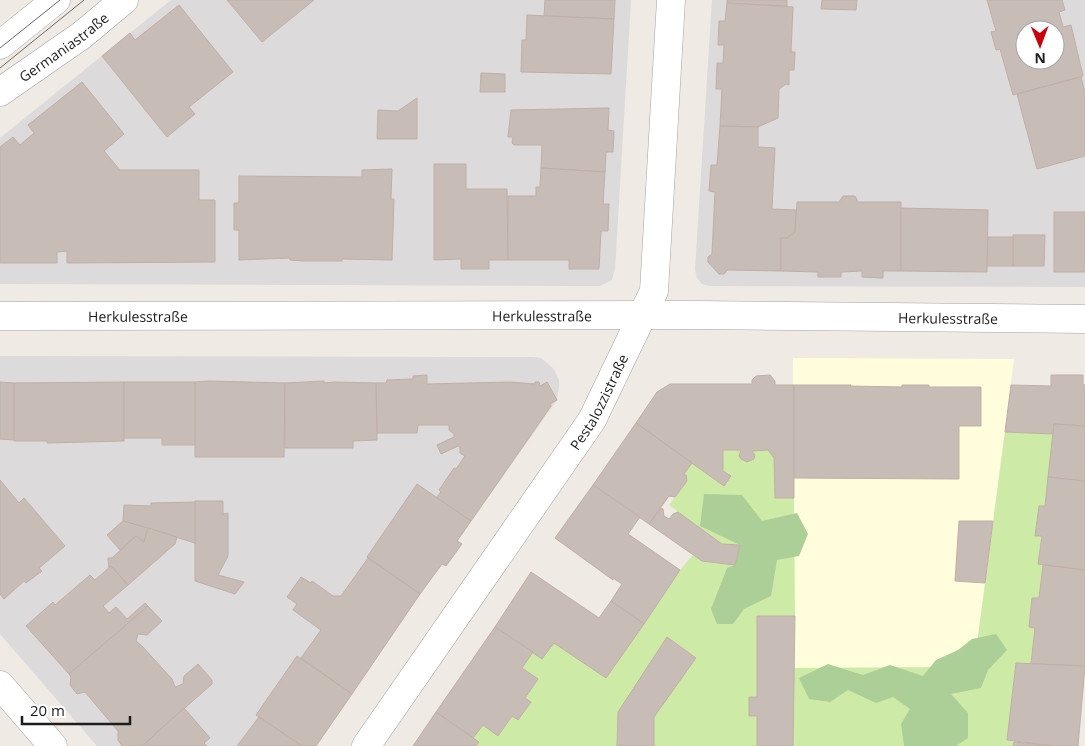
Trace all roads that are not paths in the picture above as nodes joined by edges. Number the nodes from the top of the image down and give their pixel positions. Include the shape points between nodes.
1 (56, 0) edge
2 (124, 0) edge
3 (671, 0) edge
4 (0, 45) edge
5 (0, 92) edge
6 (0, 316) edge
7 (642, 316) junction
8 (1085, 319) edge
9 (0, 685) edge
10 (53, 746) edge
11 (366, 746) edge

1 - 4 street
2 - 5 street, Germaniastraße via 82,35
3 - 7 street, Pestalozzistraße via 654,291
6 - 7 street, Herkulesstraße
7 - 8 street, Herkulesstraße
7 - 11 street, Pestalozzistraße via 592,420
9 - 10 street

